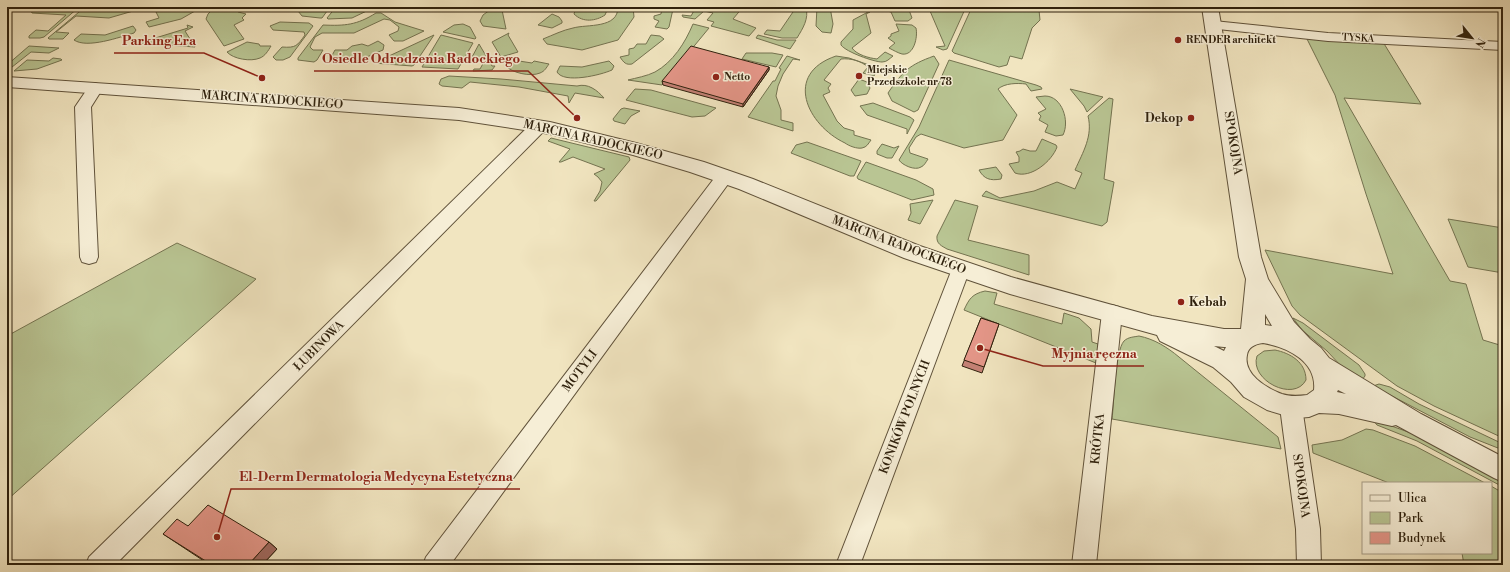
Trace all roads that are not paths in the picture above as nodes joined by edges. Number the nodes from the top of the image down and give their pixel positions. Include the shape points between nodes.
1 (1212, 16) edge
2 (1503, 46) edge
3 (7, 82) edge
4 (95, 88) junction
5 (539, 126) junction
6 (725, 176) junction
7 (89, 257) dead end
8 (961, 269) junction
9 (1257, 279) junction
10 (1112, 313) junction
11 (1152, 324) junction
12 (1247, 337) junction
13 (1302, 347) junction
14 (1321, 365) junction
15 (1239, 374) junction
16 (1317, 402) junction
17 (1291, 407) junction
18 (1412, 422) junction
19 (1503, 470) edge
20 (98, 565) edge
21 (435, 565) edge
22 (848, 565) edge
23 (1084, 565) edge
24 (1309, 565) edge

1 - 2 street, TYSKA via 1328,37
1 - 9 street, SPOKOJNA via 1247,245
3 - 4 street, MARCINA RADOCKIEGO
4 - 5 street, MARCINA RADOCKIEGO via 453,114
4 - 7 street via 83,107
5 - 6 street, MARCINA RADOCKIEGO via 636,149
5 - 20 street, ŁUBINOWA
6 - 8 street, MARCINA RADOCKIEGO via 912,252
6 - 21 street, MOTYLI
8 - 10 street, MARCINA RADOCKIEGO
8 - 22 street, KONIKÓW POLNYCH
9 - 12 street, SPOKOJNA via 1254,325
9 - 13 street, SPOKOJNA via 1286,329
10 - 11 street, MARCINA RADOCKIEGO
10 - 23 street, KRÓTKA
11 - 12 street, MARCINA RADOCKIEGO via 1224,338
11 - 15 street, MARCINA RADOCKIEGO via 1221,360
12 - 13 street via 1271,335
12 - 15 street via 1238,344 1234,353
13 - 14 street
14 - 16 street via 1328,386 1326,393
14 - 18 street
15 - 17 street via 1263,397
16 - 17 street via 1302,407
16 - 18 street via 1339,403
17 - 24 street, SPOKOJNA via 1308,529
18 - 19 street

